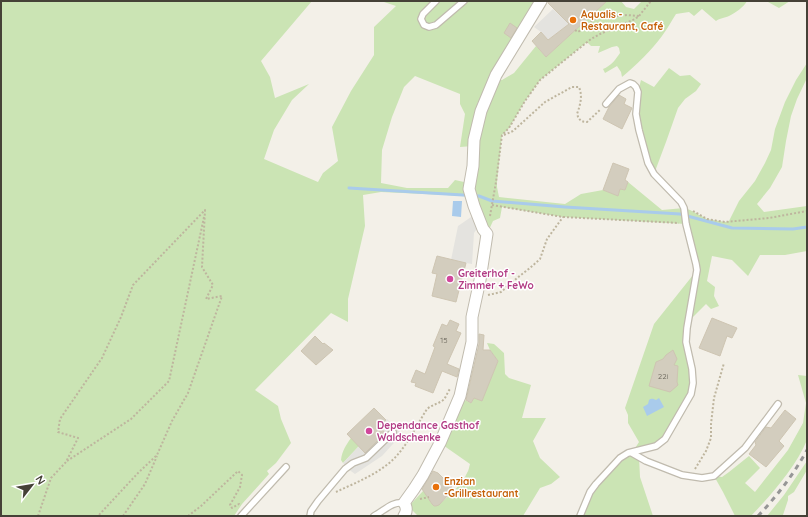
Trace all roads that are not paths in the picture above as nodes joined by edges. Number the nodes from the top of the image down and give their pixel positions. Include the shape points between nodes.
1 (436, 1) edge
2 (464, 1) edge
3 (541, 1) edge
4 (606, 104) road end
5 (778, 404) dead end
6 (393, 432) dead end
7 (632, 453) junction
8 (286, 467) dead end
9 (404, 502) junction
10 (242, 515) edge
11 (310, 516) edge
12 (374, 516) edge
13 (404, 516) edge
14 (580, 516) edge

1 - 2 lane via 423,14 421,19 424,25 436,25
3 - 9 street via 496,75 480,111 469,189 482,229 487,234 472,317 472,342 460,396 440,443 423,475
4 - 7 lane via 619,89 630,83 636,87 636,114 648,163 654,174 684,208 697,270 686,342 692,369 691,394 665,439 651,448
5 - 7 lane via 746,448 714,476 702,478 682,475
6 - 11 lane via 366,458 352,463 345,469 318,501
7 - 14 lane via 620,458 596,484
8 - 10 lane
9 - 12 lane via 398,502
9 - 13 street

